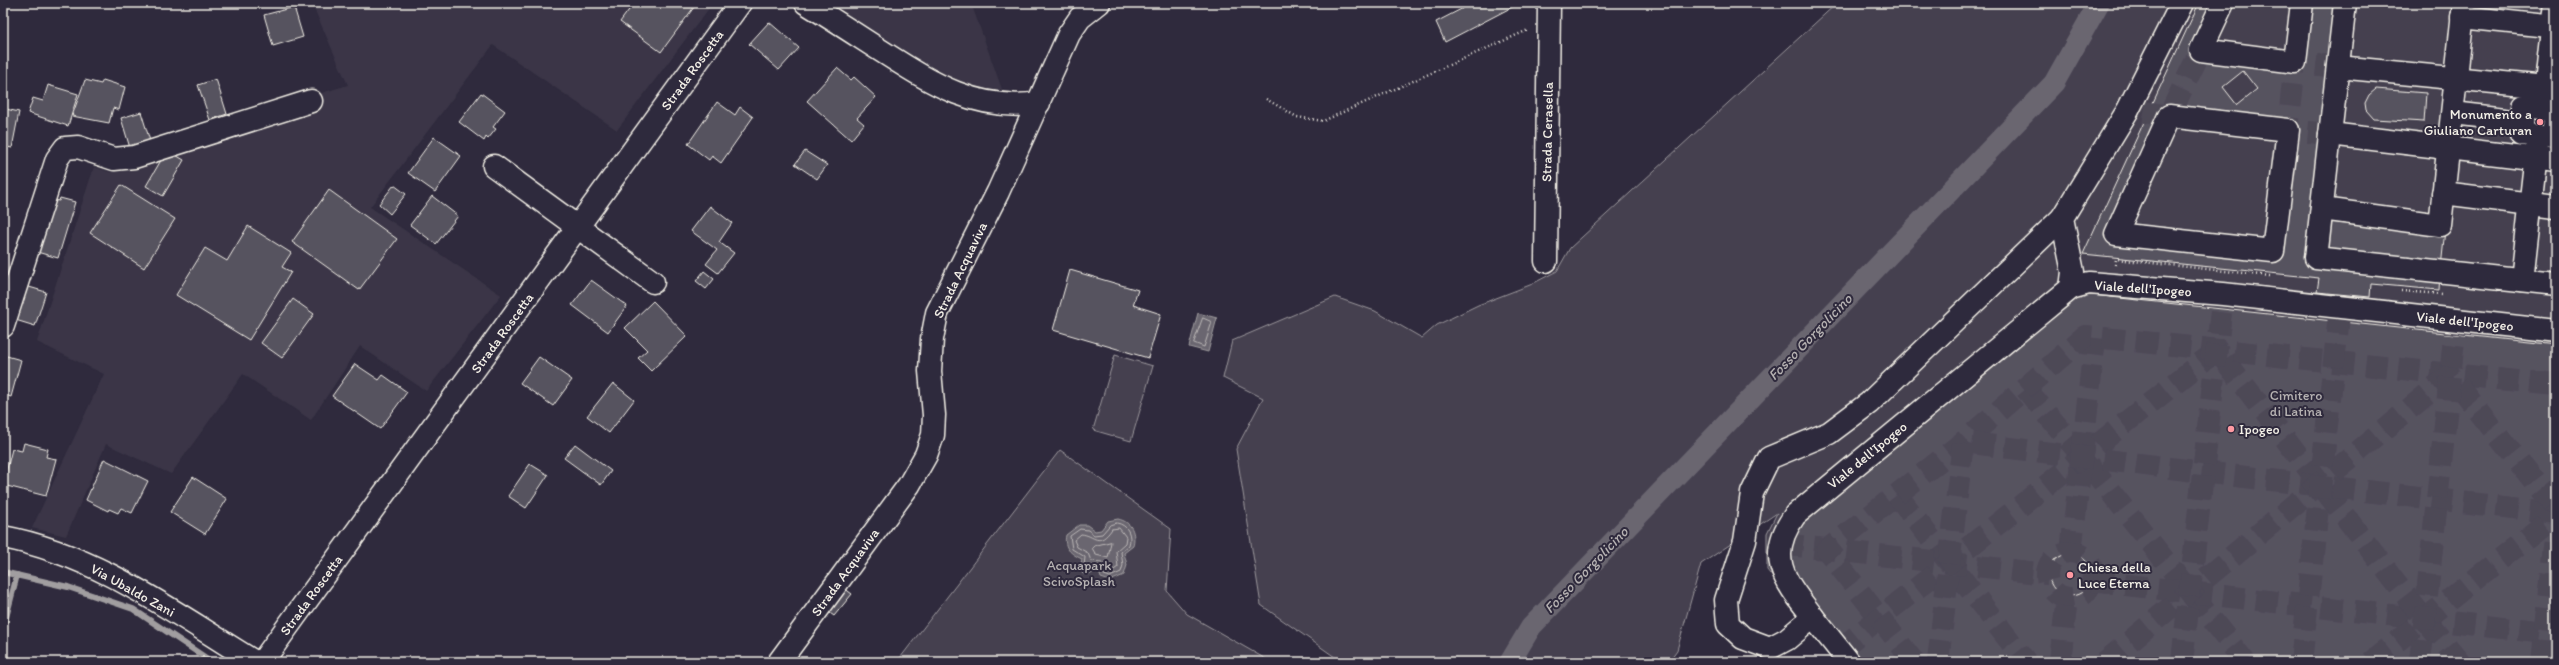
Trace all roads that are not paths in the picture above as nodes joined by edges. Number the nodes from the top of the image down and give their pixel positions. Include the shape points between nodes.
1 (740, 3) edge
2 (806, 3) edge
3 (1099, 3) edge
4 (2182, 3) edge
5 (2223, 3) edge
6 (2302, 3) edge
7 (2345, 3) edge
8 (2555, 3) edge
9 (2463, 10) edge
10 (1548, 12) edge
11 (2554, 27) edge
12 (2338, 67) junction
13 (2456, 79) junction
14 (2551, 88) edge
15 (311, 101) dead end
16 (1039, 103) junction
17 (2453, 113) junction
18 (2553, 116) edge
19 (2530, 129) junction
20 (2288, 130) joint
21 (2330, 134) junction
22 (2448, 148) junction
23 (2546, 160) edge
24 (494, 166) dead end
25 (2443, 193) junction
26 (2530, 204) junction
27 (2556, 207) edge
28 (2322, 209) junction
29 (2062, 218) junction
30 (578, 228) junction
31 (1546, 261) dead end
32 (2522, 280) junction
33 (653, 282) dead end
34 (2556, 284) edge
35 (2071, 288) junction
36 (3, 326) edge
37 (2556, 331) edge
38 (3, 537) edge
39 (1813, 617) junction
40 (786, 660) edge
41 (255, 662) edge
42 (262, 662) edge
43 (1849, 662) edge

1 - 30 street, Strada Roscetta
2 - 16 street via 932,83 972,99 1016,106
3 - 16 street, Strada Acquaviva via 1074,25
4 - 29 street via 2136,111
5 - 6 street via 2201,50 2295,62
7 - 12 street
8 - 11 street
9 - 11 street
9 - 13 street
10 - 31 street, Strada Cerasella
11 - 14 street
12 - 13 street
12 - 21 street
13 - 14 street
13 - 17 street
14 - 18 street
15 - 36 street via 134,157 114,159 78,147 65,148 57,159
16 - 40 street, Strada Acquaviva via 998,192 937,313 930,371 934,425 926,456 909,485
17 - 19 street
17 - 22 street
18 - 19 street via 2554,138
18 - 19 street via 2524,106
19 - 23 street
20 - 20 street via 2273,251 2116,234 2169,116
21 - 22 street
21 - 28 street
22 - 23 street
22 - 25 street
23 - 26 street
24 - 30 street
25 - 26 street
25 - 28 street via 2440,225
26 - 27 street
26 - 32 street
28 - 32 street via 2316,258
29 - 35 street via 2073,272
29 - 39 street via 1869,403 1829,433 1769,458 1752,493 1745,541 1726,600 1728,624 1743,638 1770,648 1786,640
30 - 33 street
30 - 42 street, Strada Roscetta
32 - 34 street
35 - 37 street, Viale dell'Ipogeo via 2089,283
35 - 39 street, Viale dell'Ipogeo via 1795,515 1784,529 1780,559 1783,575
38 - 41 street, Via Ubaldo Zani via 47,548 93,567 151,598
39 - 43 street, Viale dell'Ipogeo

